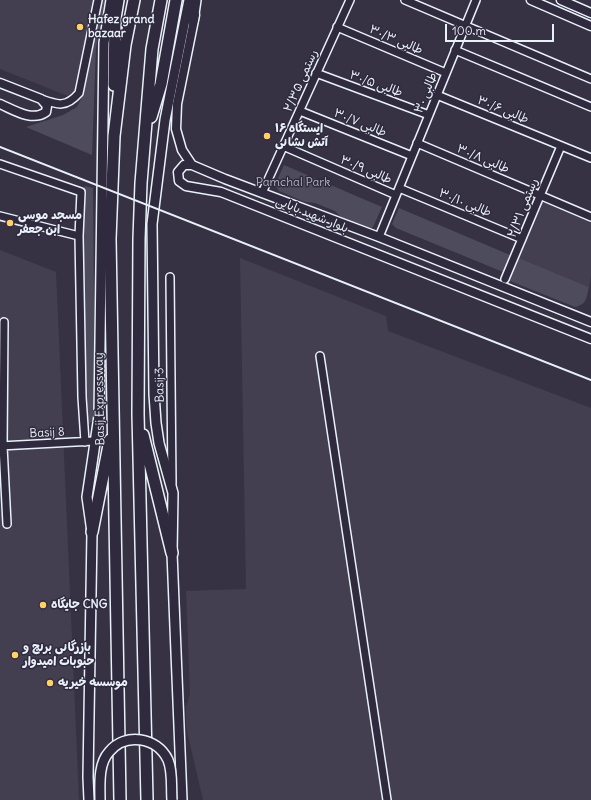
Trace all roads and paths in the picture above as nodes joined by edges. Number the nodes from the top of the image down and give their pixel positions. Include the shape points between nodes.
1 (98, 0) edge
2 (111, 0) edge
3 (118, 0) edge
4 (134, 0) edge
5 (161, 0) edge
6 (176, 0) edge
7 (189, 0) edge
8 (196, 0) edge
9 (200, 0) edge
10 (350, 0) edge
11 (405, 0) edge
12 (476, 0) edge
13 (531, 0) edge
14 (564, 2) edge
15 (591, 13) edge
16 (564, 14) junction
17 (193, 21) junction
18 (465, 26) junction
19 (591, 26) edge
20 (338, 27) junction
21 (455, 50) junction
22 (316, 73) junction
23 (446, 73) junction
24 (591, 79) edge
25 (0, 83) edge
26 (437, 95) junction
27 (41, 99) junction
28 (0, 104) edge
29 (591, 107) edge
30 (300, 110) junction
31 (429, 115) junction
32 (114, 136) junction
33 (144, 139) junction
34 (417, 143) junction
35 (283, 146) junction
36 (561, 146) junction
37 (412, 156) junction
38 (591, 158) edge
39 (0, 164) edge
40 (192, 165) junction
41 (397, 191) junction
42 (262, 193) junction
43 (540, 195) junction
44 (0, 216) edge
45 (591, 217) edge
46 (79, 236) junction
47 (379, 237) junction
48 (522, 239) junction
49 (170, 277) dead end
50 (506, 279) dead end
51 (4, 322) dead end
52 (591, 322) edge
53 (591, 339) edge
54 (320, 356) dead end
55 (138, 414) junction
56 (114, 417) junction
57 (90, 442) junction
58 (2, 446) edge
59 (172, 494) junction
60 (7, 524) dead end
61 (92, 532) junction
62 (172, 553) junction
63 (88, 800) edge
64 (100, 800) edge
65 (120, 800) edge
66 (147, 800) edge
67 (172, 800) edge
68 (182, 800) edge
69 (387, 800) edge

1 - 27 street via 79,93 72,101 58,105
2 - 57 main road via 104,43 99,416
3 - 32 highway via 115,18
4 - 32 highway, Basij Expressway
5 - 33 highway via 152,49
6 - 33 highway via 161,84
7 - 59 main road via 165,120 152,224 156,423
8 - 17 main road
9 - 17 street
10 - 20 street, رستمی ۲/۳۵
11 - 18 street
12 - 18 street, طالبی ۳۰
13 - 16 street
14 - 15 street
14 - 16 street
16 - 19 street
17 - 40 street via 177,104 176,128 182,150
18 - 21 street, طالبی ۳۰
18 - 24 street
20 - 22 street, رستمی ۲/۳۵
20 - 23 street, طالبی ۳۰/۳
21 - 23 street, طالبی ۳۰
21 - 29 street
22 - 30 street, رستمی ۲/۳۵
22 - 31 street, طالبی ۳۰/۵
23 - 26 street, طالبی ۳۰
25 - 27 street
26 - 31 street, طالبی ۳۰
26 - 36 street, طالبی ۳۰/۶
27 - 28 street via 47,106 46,112 40,116 31,117
30 - 35 street, رستمی ۲/۳۵
30 - 37 street, طالبی ۳۰/۷
31 - 34 street, طالبی ۳۰
32 - 56 highway, Basij Expressway via 110,239
33 - 55 highway via 139,239
34 - 37 street, طالبی ۳۰
34 - 43 street, طالبی ۳۰/۸
35 - 41 street, طالبی ۳۰/۹
35 - 42 street, رستمی ۲/۳۵
36 - 38 street, طالبی ۳۰/۶
36 - 43 street, رستمی ۲/۳۱
37 - 41 street, طالبی ۳۰
39 - 46 street via 81,192
40 - 42 street, بلوار شهید بابایی
40 - 53 street, بلوار شهید بابایی via 184,166 178,172 179,181 186,186 221,192
41 - 47 street, طالبی ۳۰
41 - 48 street, طالبی ۳۰/۱۰
42 - 47 street, بلوار شهید بابایی
43 - 45 street, طالبی ۳۰/۸
43 - 48 street, رستمی ۲/۳۱
44 - 46 street
46 - 57 street via 82,397
47 - 52 street, بلوار شهید بابایی
48 - 50 street, رستمی ۲/۳۱
49 - 59 street, Basij 3
51 - 58 street
54 - 69 street
55 - 62 highway
55 - 66 highway
56 - 61 highway
56 - 65 highway, Basij Expressway
57 - 58 street, Basij 8
57 - 61 main road via 87,497
58 - 60 street
59 - 62 main road
61 - 63 main road
62 - 68 main road
64 - 67 main road, bridge via 101,772 109,752 118,744 142,740 153,743 168,761

